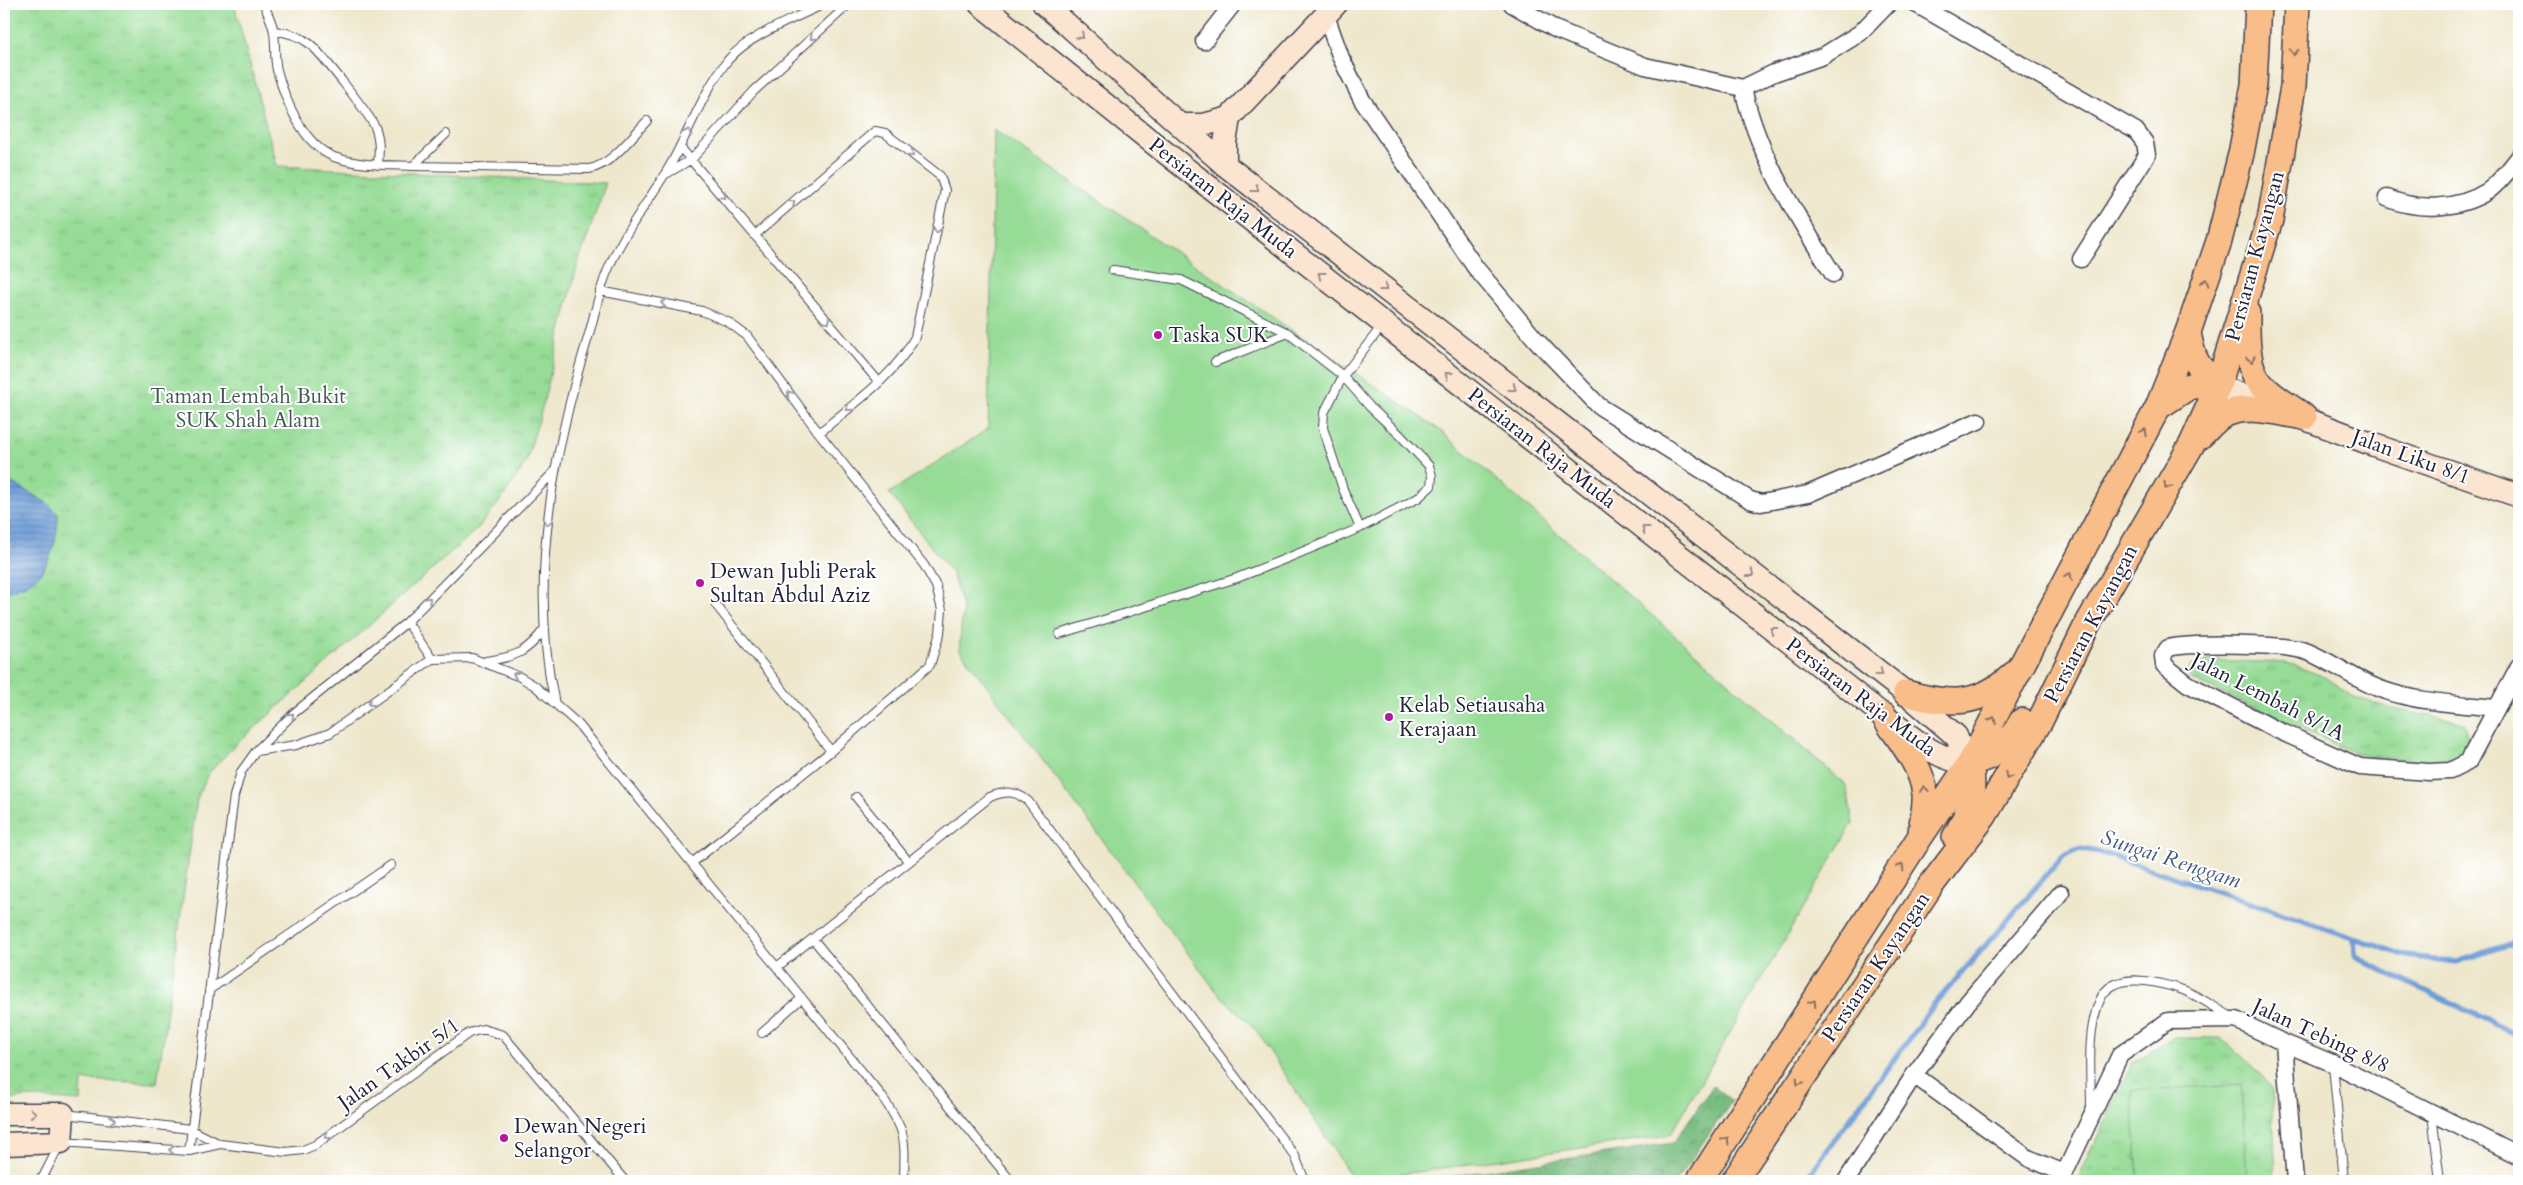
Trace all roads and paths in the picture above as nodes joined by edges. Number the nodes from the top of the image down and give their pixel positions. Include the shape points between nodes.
1 (264, 4) edge
2 (824, 4) edge
3 (849, 4) edge
4 (980, 4) edge
5 (1044, 4) edge
6 (1233, 4) edge
7 (1512, 4) edge
8 (1888, 4) edge
9 (1916, 4) edge
10 (2258, 4) edge
11 (2297, 4) edge
12 (1331, 10) edge
13 (274, 32) junction
14 (1204, 41) dead end
15 (1744, 88) junction
16 (1229, 118) junction
17 (647, 121) dead end
18 (1181, 125) junction
19 (446, 134) dead end
20 (680, 147) junction
21 (2519, 157) edge
22 (692, 158) junction
23 (378, 165) junction
24 (1225, 165) junction
25 (413, 166) junction
26 (665, 175) junction
27 (2387, 198) dead end
28 (755, 235) junction
29 (2081, 259) dead end
30 (1113, 270) dead end
31 (1833, 274) dead end
32 (600, 291) junction
33 (2246, 293) junction
34 (1383, 324) junction
35 (2188, 332) junction
36 (1288, 333) junction
37 (1215, 362) dead end
38 (1343, 376) junction
39 (879, 382) junction
40 (2218, 386) junction
41 (2158, 407) junction
42 (2304, 416) junction
43 (1978, 421) dead end
44 (819, 433) junction
45 (2192, 444) junction
46 (553, 473) junction
47 (2519, 496) edge
48 (1360, 528) junction
49 (716, 605) dead end
50 (407, 622) junction
51 (2087, 625) junction
52 (545, 628) junction
53 (1059, 634) dead end
54 (432, 660) junction
55 (484, 662) junction
56 (2519, 666) edge
57 (2019, 670) junction
58 (1906, 693) junction
59 (555, 704) junction
60 (2496, 708) junction
61 (1884, 716) junction
62 (256, 751) junction
63 (831, 751) junction
64 (1970, 763) junction
65 (856, 797) dead end
66 (1920, 838) junction
67 (908, 862) junction
68 (692, 863) junction
69 (391, 865) dead end
70 (1929, 888) junction
71 (2062, 894) dead end
72 (813, 939) junction
73 (777, 967) junction
74 (209, 990) junction
75 (802, 998) junction
76 (2236, 1020) junction
77 (762, 1033) dead end
78 (2284, 1043) junction
79 (2332, 1063) junction
80 (1914, 1075) junction
81 (2432, 1112) junction
82 (4, 1114) edge
83 (63, 1114) junction
84 (2091, 1118) junction
85 (190, 1129) junction
86 (61, 1142) junction
87 (4, 1144) edge
88 (220, 1144) junction
89 (189, 1151) junction
90 (2519, 1156) edge
91 (2062, 1177) edge
92 (41, 1180) edge
93 (625, 1181) edge
94 (904, 1181) edge
95 (1010, 1181) edge
96 (1305, 1181) edge
97 (1699, 1181) edge
98 (1734, 1181) edge
99 (1846, 1181) edge
100 (2295, 1181) edge
101 (2344, 1181) edge
102 (2440, 1181) edge

1 - 13 lane
20 -> 2 lane via 712,83 728,60 747,43
3 -> 22 lane via 754,91
34 -> 4 main road, Persiaran Raja Muda
5 -> 18 main road, Persiaran Raja Muda
6 - 14 street
7 - 15 street via 1557,30 1646,66
8 - 15 street via 1860,34 1823,56 1774,73
9 - 29 street via 2136,131 2145,143 2147,155
35 -> 10 main road, Persiaran Kayangan via 2219,242 2241,154 2254,85
11 -> 33 main road, Persiaran Kayangan via 2292,87 2284,145 2270,220
12 - 16 main road
12 - 43 street via 1341,58 1362,100 1475,267 1536,340 1599,406 1750,500 1761,502 1808,494
13 - 23 lane via 292,34 310,44 367,113 375,127 379,145
13 - 23 lane via 277,70 308,136 320,149 334,157
15 - 31 street via 1750,119 1765,156
16 - 18 main road via 1203,125
16 - 24 main road
17 - 25 lane via 608,161 589,170
18 - 24 main road, Persiaran Raja Muda
19 - 25 lane
20 - 22 lane
20 - 26 lane
21 - 27 street via 2488,191 2461,203 2418,206
22 - 26 lane
22 -> 28 lane
23 - 25 lane
24 -> 58 main road, Persiaran Raja Muda
26 - 32 lane via 621,243
28 -> 39 lane
28 -> 39 lane via 875,131 885,132 940,176 945,190 915,337 907,352
30 - 36 lane via 1181,280
44 -> 32 lane via 746,336 728,322 702,311
32 - 46 lane
33 - 40 main road, Persiaran Kayangan
33 -> 42 main road via 2248,345 2257,378
34 - 38 lane
61 -> 34 main road, Persiaran Raja Muda
35 - 40 main road via 2198,366
35 - 41 main road, Persiaran Kayangan
36 - 37 lane
36 - 38 lane
38 - 48 lane via 1324,412 1323,428
38 - 48 lane via 1429,466 1432,476 1431,486 1418,498
39 -> 44 lane
40 - 41 main road via 2190,386
40 - 42 main road, Jalan Liku 8/1
40 - 45 main road, Persiaran Kayangan
57 -> 41 main road, Persiaran Kayangan
42 - 45 main road via 2240,410 2221,416
42 - 47 main road, Jalan Liku 8/1 via 2374,445
44 - 63 lane via 924,565 936,586 942,610 940,633 930,665
45 -> 51 main road, Persiaran Kayangan
50 -> 46 lane
46 -> 52 lane via 545,551
48 - 53 lane via 1236,578
49 - 63 lane
50 - 54 lane
62 -> 50 lane via 294,713
51 - 64 main road via 2058,656 2009,743 2000,752
51 -> 70 main road, Persiaran Kayangan via 2040,721 1984,816
52 - 55 lane via 534,643 518,654
52 - 59 lane via 546,666
54 - 55 lane via 472,658
54 -> 62 lane via 330,733 296,745
59 -> 55 lane via 520,676
56 - 60 street, Jalan Lembah 8/1A
57 - 58 main road via 2000,688 1973,700 1932,701
64 -> 57 main road, Persiaran Kayangan
58 - 64 main road, Persiaran Raja Muda via 1956,736
59 - 68 lane via 578,724
60 - 60 street, Jalan Lembah 8/1A via 2441,702 2383,690 2306,651 2183,645 2168,648 2163,656 2164,665 2188,684 2273,728 2360,766 2415,772 2450,771 2460,767 2468,762
61 - 64 main road, Persiaran Raja Muda via 1941,758
66 -> 61 main road via 1925,796 1923,780
62 - 74 lane via 241,772 234,796
63 - 68 lane
64 - 66 main road, Persiaran Kayangan
64 - 70 main road via 1972,796 1967,816
65 - 67 lane
97 -> 66 main road, Persiaran Kayangan
67 - 72 lane
67 - 96 lane via 990,797 1002,792 1021,795 1295,1156
68 - 73 lane
69 - 74 lane
70 -> 98 main road, Persiaran Kayangan
71 - 80 street via 1968,1002
72 - 73 lane
72 - 95 lane
73 - 75 lane
74 - 85 lane
75 - 77 lane
75 - 94 lane via 900,1122 905,1137
76 - 78 street, Jalan Tebing 8/8
76 - 84 street, Jalan Tebing 8/8 via 2168,1021 2120,1055
76 - 84 lane via 2183,991 2138,980 2116,984 2100,999 2094,1021
78 - 79 street, Jalan Tebing 8/8
78 - 100 street
79 - 81 street, Jalan Tebing 8/8
79 - 101 lane
80 - 91 street via 2028,1158
80 - 99 street
81 - 90 street, Jalan Tebing 8/8
81 - 102 lane
82 -> 83 main road
83 -> 85 lane
83 - 86 main road
84 - 91 street, Jalan Tebing 8/8
85 - 88 lane
85 - 89 lane
86 - 87 main road
89 -> 86 lane
86 - 92 lane
88 - 89 lane
93 -> 88 lane, Jalan Takbir 5/1 via 503,1035 483,1029 469,1033 315,1146 286,1152

